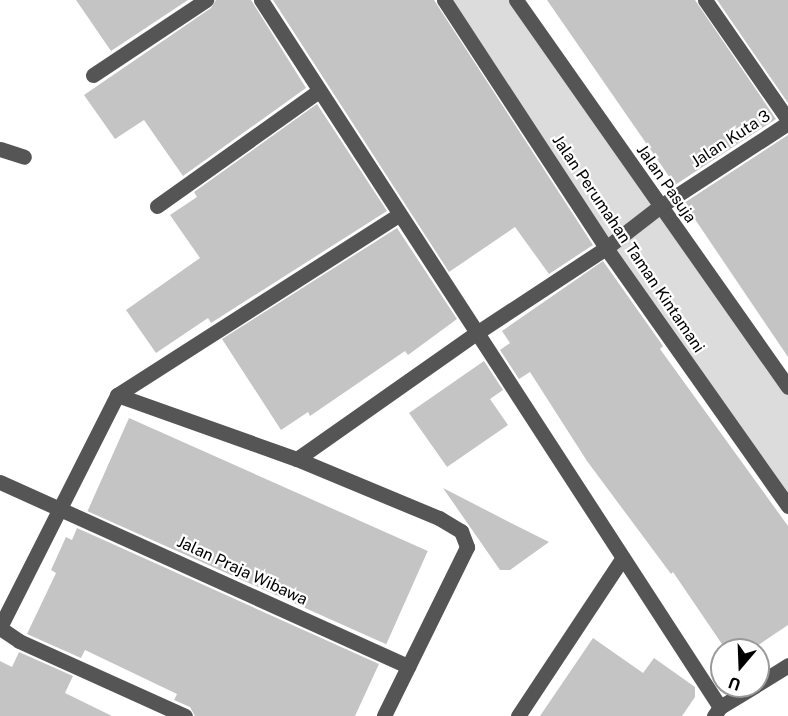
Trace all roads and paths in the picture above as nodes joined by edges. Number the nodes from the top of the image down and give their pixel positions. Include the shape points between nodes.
1 (206, 0) edge
2 (261, 0) edge
3 (444, 0) edge
4 (516, 0) edge
5 (705, 0) edge
6 (93, 75) dead end
7 (319, 91) junction
8 (788, 121) edge
9 (0, 149) edge
10 (24, 157) dead end
11 (157, 206) dead end
12 (660, 207) junction
13 (399, 215) junction
14 (606, 248) junction
15 (478, 332) junction
16 (788, 387) edge
17 (117, 394) junction
18 (297, 459) junction
19 (0, 482) edge
20 (788, 506) edge
21 (62, 508) junction
22 (622, 559) junction
23 (0, 628) edge
24 (788, 665) edge
25 (408, 666) junction
26 (770, 676) edge
27 (737, 698) edge
28 (717, 712) edge
29 (185, 716) edge
30 (384, 716) edge
31 (518, 716) edge

1 - 6 street
2 - 7 street
3 - 14 street, Jalan Perumahan Taman Kintamani
4 - 12 street, Jalan Pasuja
5 - 8 street
7 - 11 street
7 - 13 street
8 - 12 street, Jalan Kuta 3
9 - 10 street
12 - 14 street, Jalan Kuta 3
12 - 16 street, Jalan Pasuja
13 - 15 street
13 - 17 street
14 - 15 street, Jalan Kuta 3
14 - 20 street, Jalan Perumahan Taman Kintamani
15 - 18 street, Jalan Kuta 3
15 - 22 street
17 - 18 street
17 - 21 street
18 - 25 street via 440,518 461,531 467,547
19 - 21 street, Jalan Praja Wibawa
21 - 23 street
21 - 25 street, Jalan Praja Wibawa
22 - 28 street
22 - 31 street
23 - 29 street via 19,641
24 - 26 street
25 - 30 street
27 - 28 street

